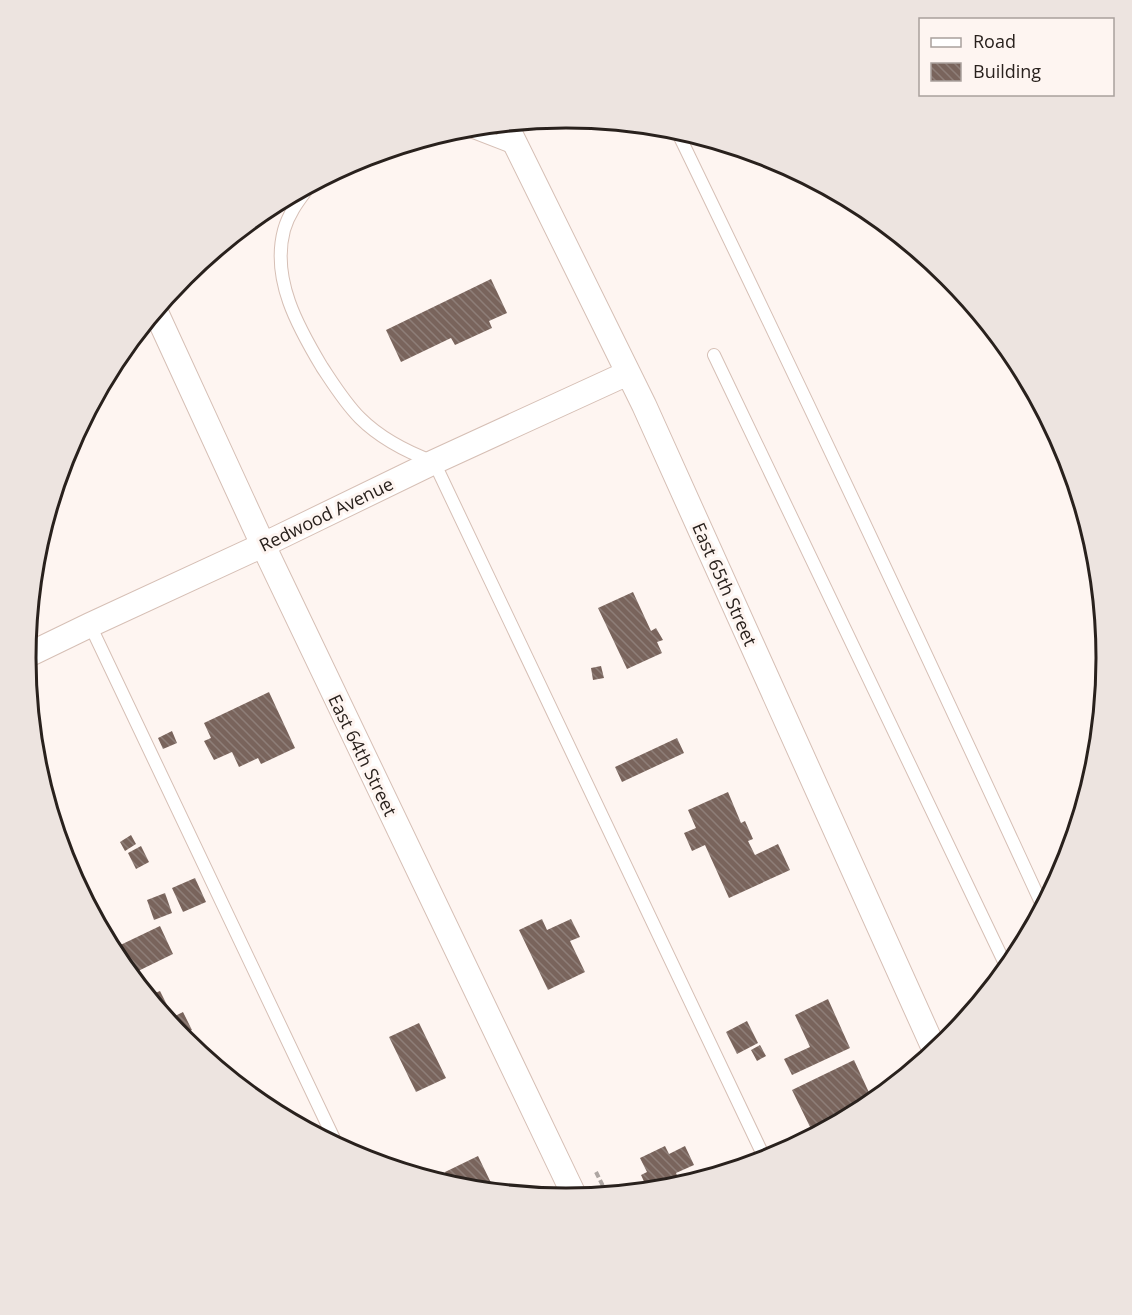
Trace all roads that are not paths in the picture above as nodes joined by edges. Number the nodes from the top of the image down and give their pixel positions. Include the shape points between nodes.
1 (509, 131) edge
2 (479, 135) edge
3 (682, 141) edge
4 (518, 150) junction
5 (297, 201) edge
6 (159, 319) edge
7 (714, 355) dead end
8 (628, 373) junction
9 (434, 462) junction
10 (263, 545) junction
11 (90, 625) junction
12 (36, 651) edge
13 (1038, 897) edge
14 (1002, 958) edge
15 (931, 1041) edge
16 (331, 1132) edge
17 (761, 1150) edge
18 (571, 1188) edge

1 - 4 street, East 65th Street
2 - 4 lane
3 - 13 lane
4 - 8 street, East 65th Street
5 - 9 lane via 284,231 280,258 288,299 304,337 339,394 361,419 391,442
6 - 10 street, East 64th Street
7 - 14 lane
8 - 9 street, Redwood Avenue
8 - 15 street, East 65th Street
9 - 10 street, Redwood Avenue
9 - 17 lane
10 - 11 street, Redwood Avenue
10 - 18 street, East 64th Street
11 - 12 street, Redwood Avenue
11 - 16 lane

